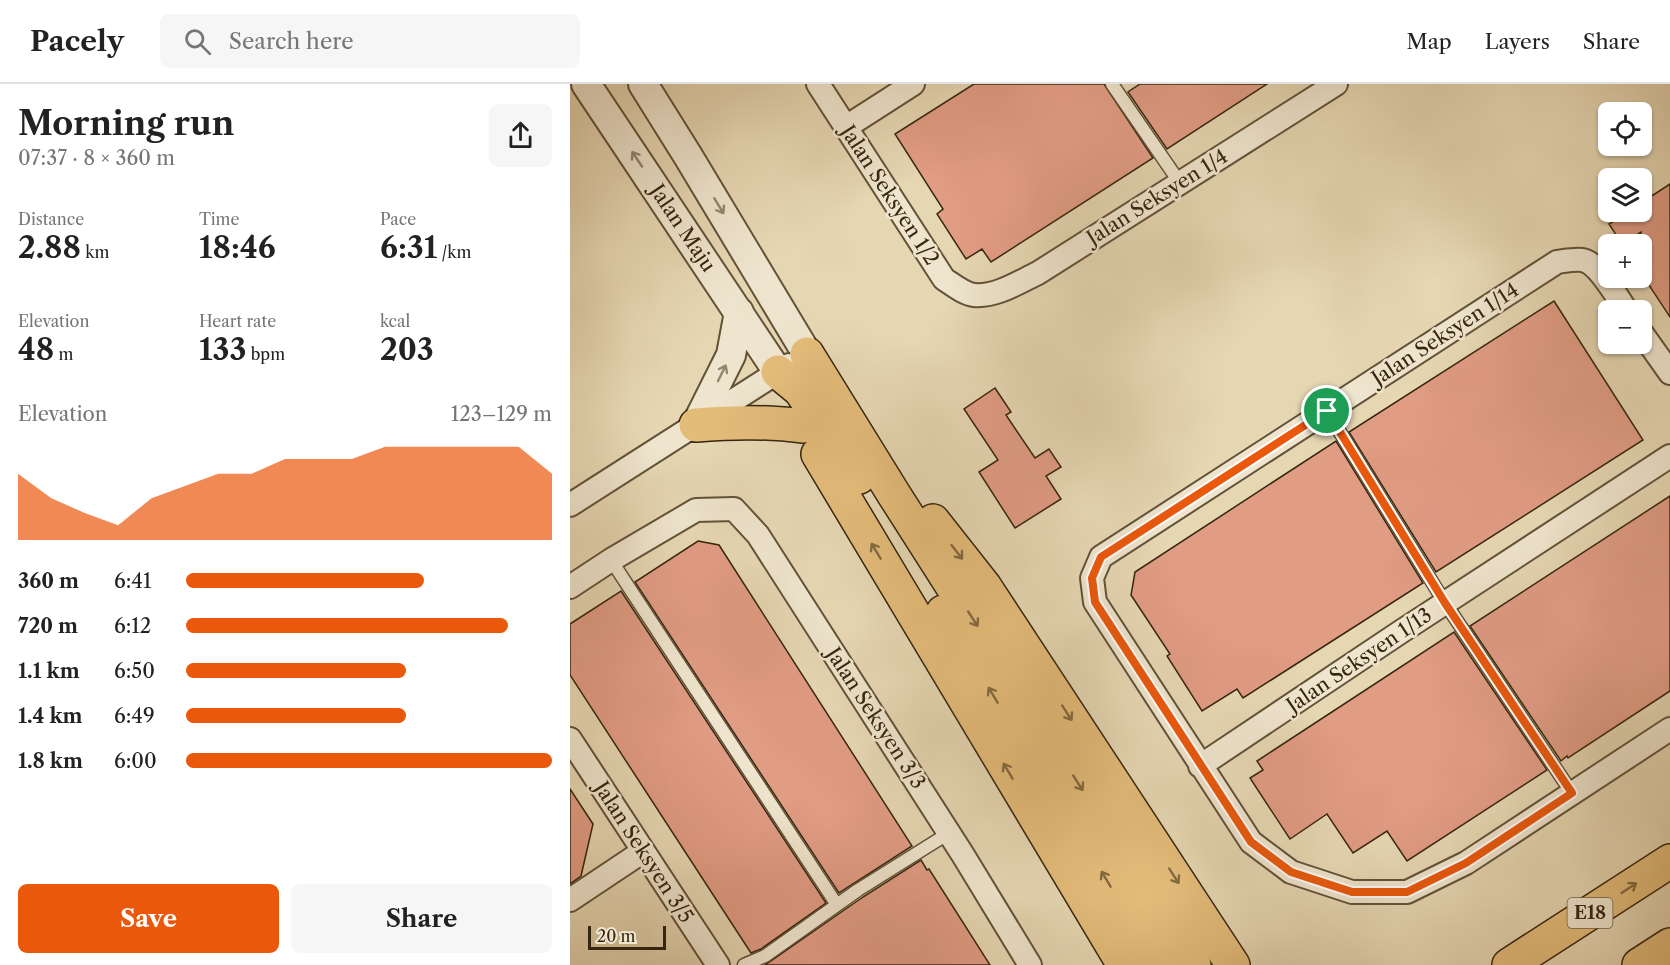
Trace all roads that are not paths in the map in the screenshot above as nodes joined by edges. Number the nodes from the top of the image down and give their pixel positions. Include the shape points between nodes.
1 (586, 84) edge
2 (643, 84) edge
3 (818, 84) edge
4 (913, 84) edge
5 (1112, 84) edge
6 (1336, 84) edge
7 (846, 127) junction
8 (1180, 183) junction
9 (972, 295) joint
10 (1619, 300) edge
11 (739, 312) junction
12 (1652, 348) edge
13 (807, 354) junction
14 (778, 372) junction
15 (1670, 374) edge
16 (1327, 411) junction
17 (696, 425) junction
18 (802, 426) junction
19 (864, 445) junction
20 (1670, 456) edge
21 (570, 505) edge
22 (611, 560) junction
23 (570, 587) edge
24 (1445, 603) junction
25 (1670, 729) edge
26 (570, 739) edge
27 (1200, 766) junction
28 (1572, 793) junction
29 (949, 833) junction
30 (642, 852) junction
31 (1670, 861) edge
32 (570, 900) edge
33 (837, 905) junction
34 (1670, 945) edge
35 (718, 965) edge
36 (744, 965) edge
37 (1029, 965) edge
38 (1124, 965) edge
39 (1158, 965) edge
40 (1194, 965) edge
41 (1233, 965) edge
42 (1509, 965) edge
43 (1639, 965) edge

11 -> 1 street, Jalan Maju
2 -> 13 street, Jalan Maju
3 - 7 street, Jalan Seksyen 1/2
4 - 7 street
5 - 8 lane
6 - 8 street, Jalan Seksyen 1/4
7 - 9 street, Jalan Seksyen 1/2 via 944,279
8 - 9 street, Jalan Seksyen 1/4 via 1038,273 990,294
10 - 16 street, Jalan Seksyen 1/14 via 1590,262 1557,262
11 - 14 street, Jalan Maju
17 -> 11 street via 731,355
12 - 15 street
13 - 14 street
13 - 19 highway
14 - 17 street
14 - 18 highway via 782,396
39 -> 14 highway via 871,495 800,390
16 - 24 lane
16 - 27 street, Jalan Seksyen 1/14 via 1101,557 1092,578 1095,602
17 - 18 highway via 772,422
17 - 21 street
38 -> 18 highway
19 -> 40 highway
19 -> 41 highway via 890,467 985,587
20 - 24 street, Jalan Seksyen 1/13
22 - 23 street
22 - 29 street, Jalan Seksyen 3/3 via 696,510 734,509 758,535
22 - 33 lane
24 - 27 street, Jalan Seksyen 1/13
24 - 28 lane
25 - 28 street
26 - 30 street, Jalan Seksyen 3/5
27 - 28 street via 1251,842 1291,872 1352,892 1407,892 1466,863
29 - 33 lane
29 - 37 street, Jalan Seksyen 3/3
30 - 32 street
30 - 35 street, Jalan Seksyen 3/5
42 -> 31 highway, E18
33 - 36 lane via 765,956
34 - 43 highway

